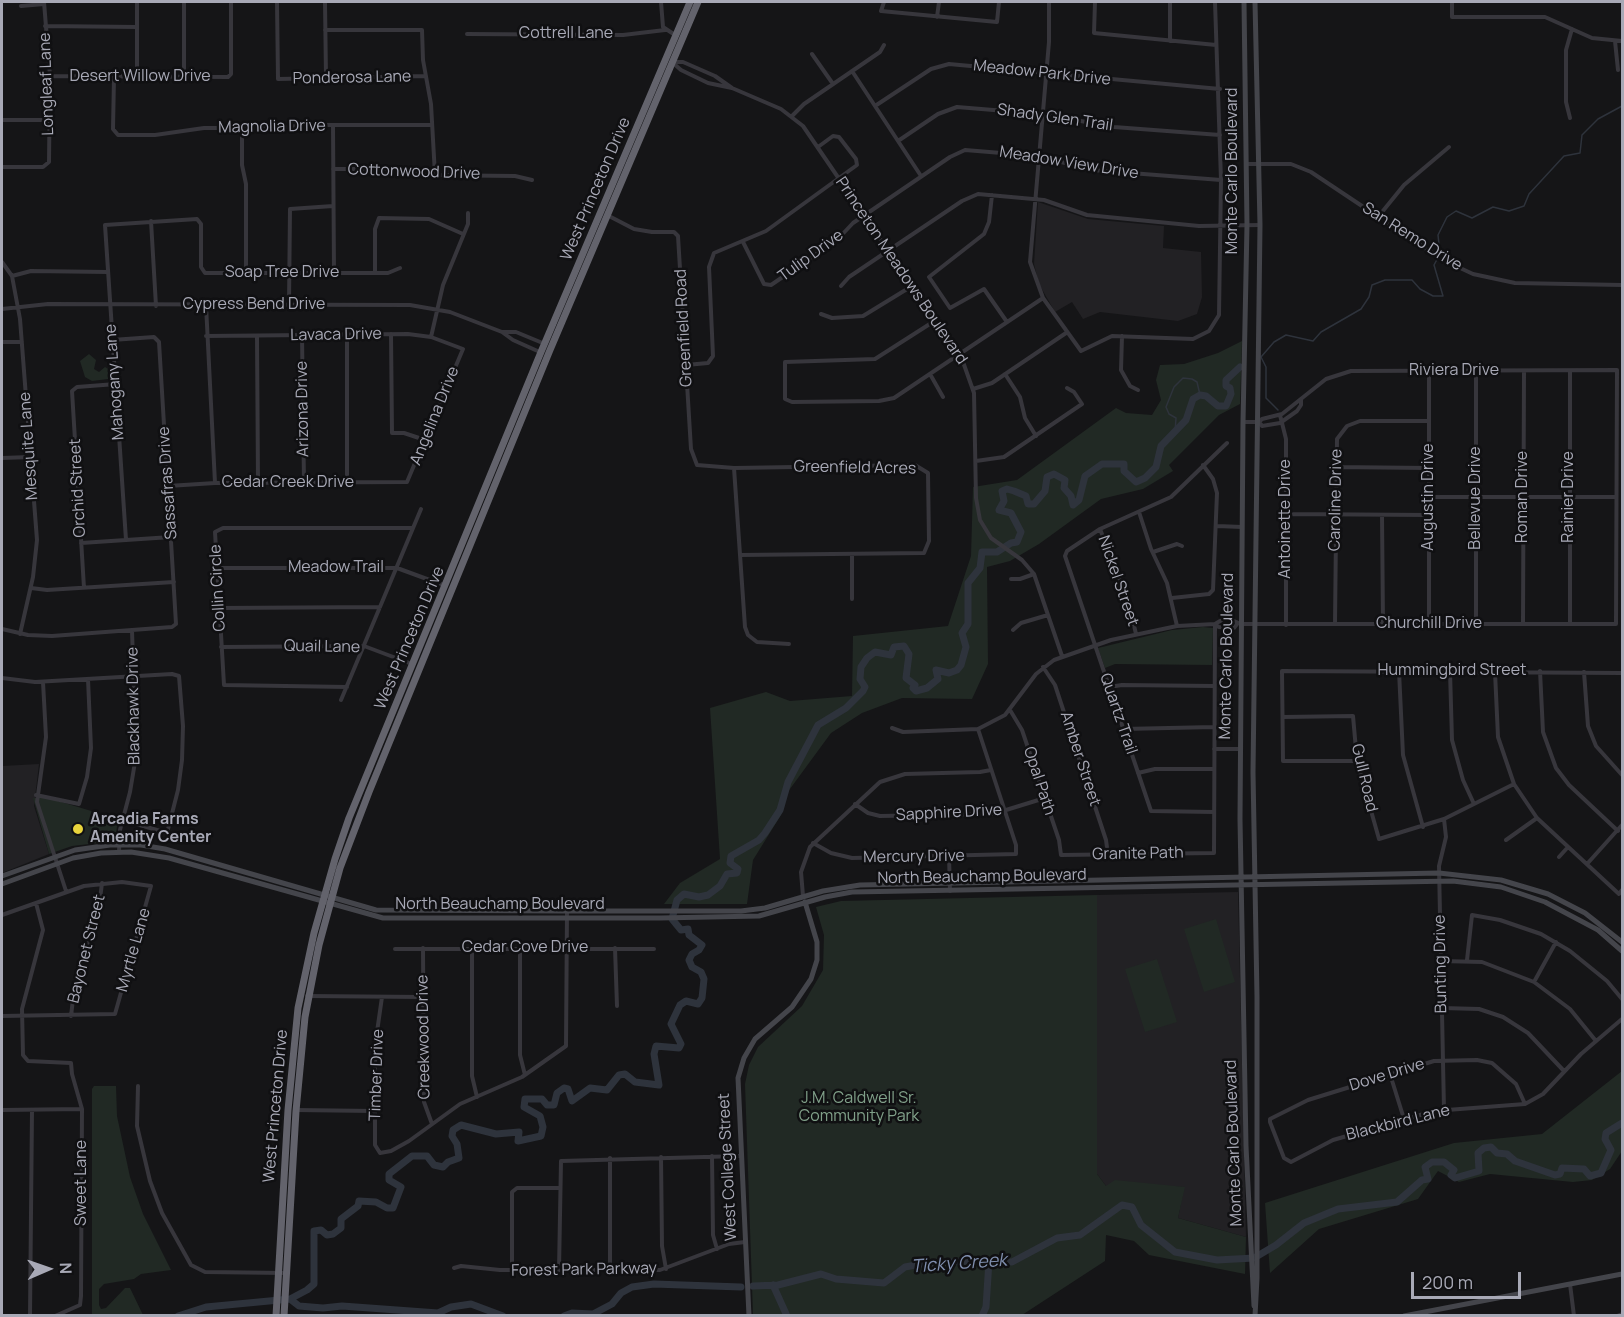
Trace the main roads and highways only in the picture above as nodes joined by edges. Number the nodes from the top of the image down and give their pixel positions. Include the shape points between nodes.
1 (690, 2) edge
2 (698, 2) edge
3 (605, 214) junction
4 (327, 900) junction
5 (282, 1273) junction
6 (280, 1313) edge

1 - 3 highway, West Princeton Drive
2 - 3 highway, West Princeton Drive
3 - 4 highway, West Princeton Drive via 378,760 349,818
4 - 5 highway, West Princeton Drive via 309,996
4 - 5 highway, West Princeton Drive via 300,995 288,1110
5 - 6 highway, West Princeton Drive via 277,1288
5 - 6 highway, West Princeton Drive via 286,1286

